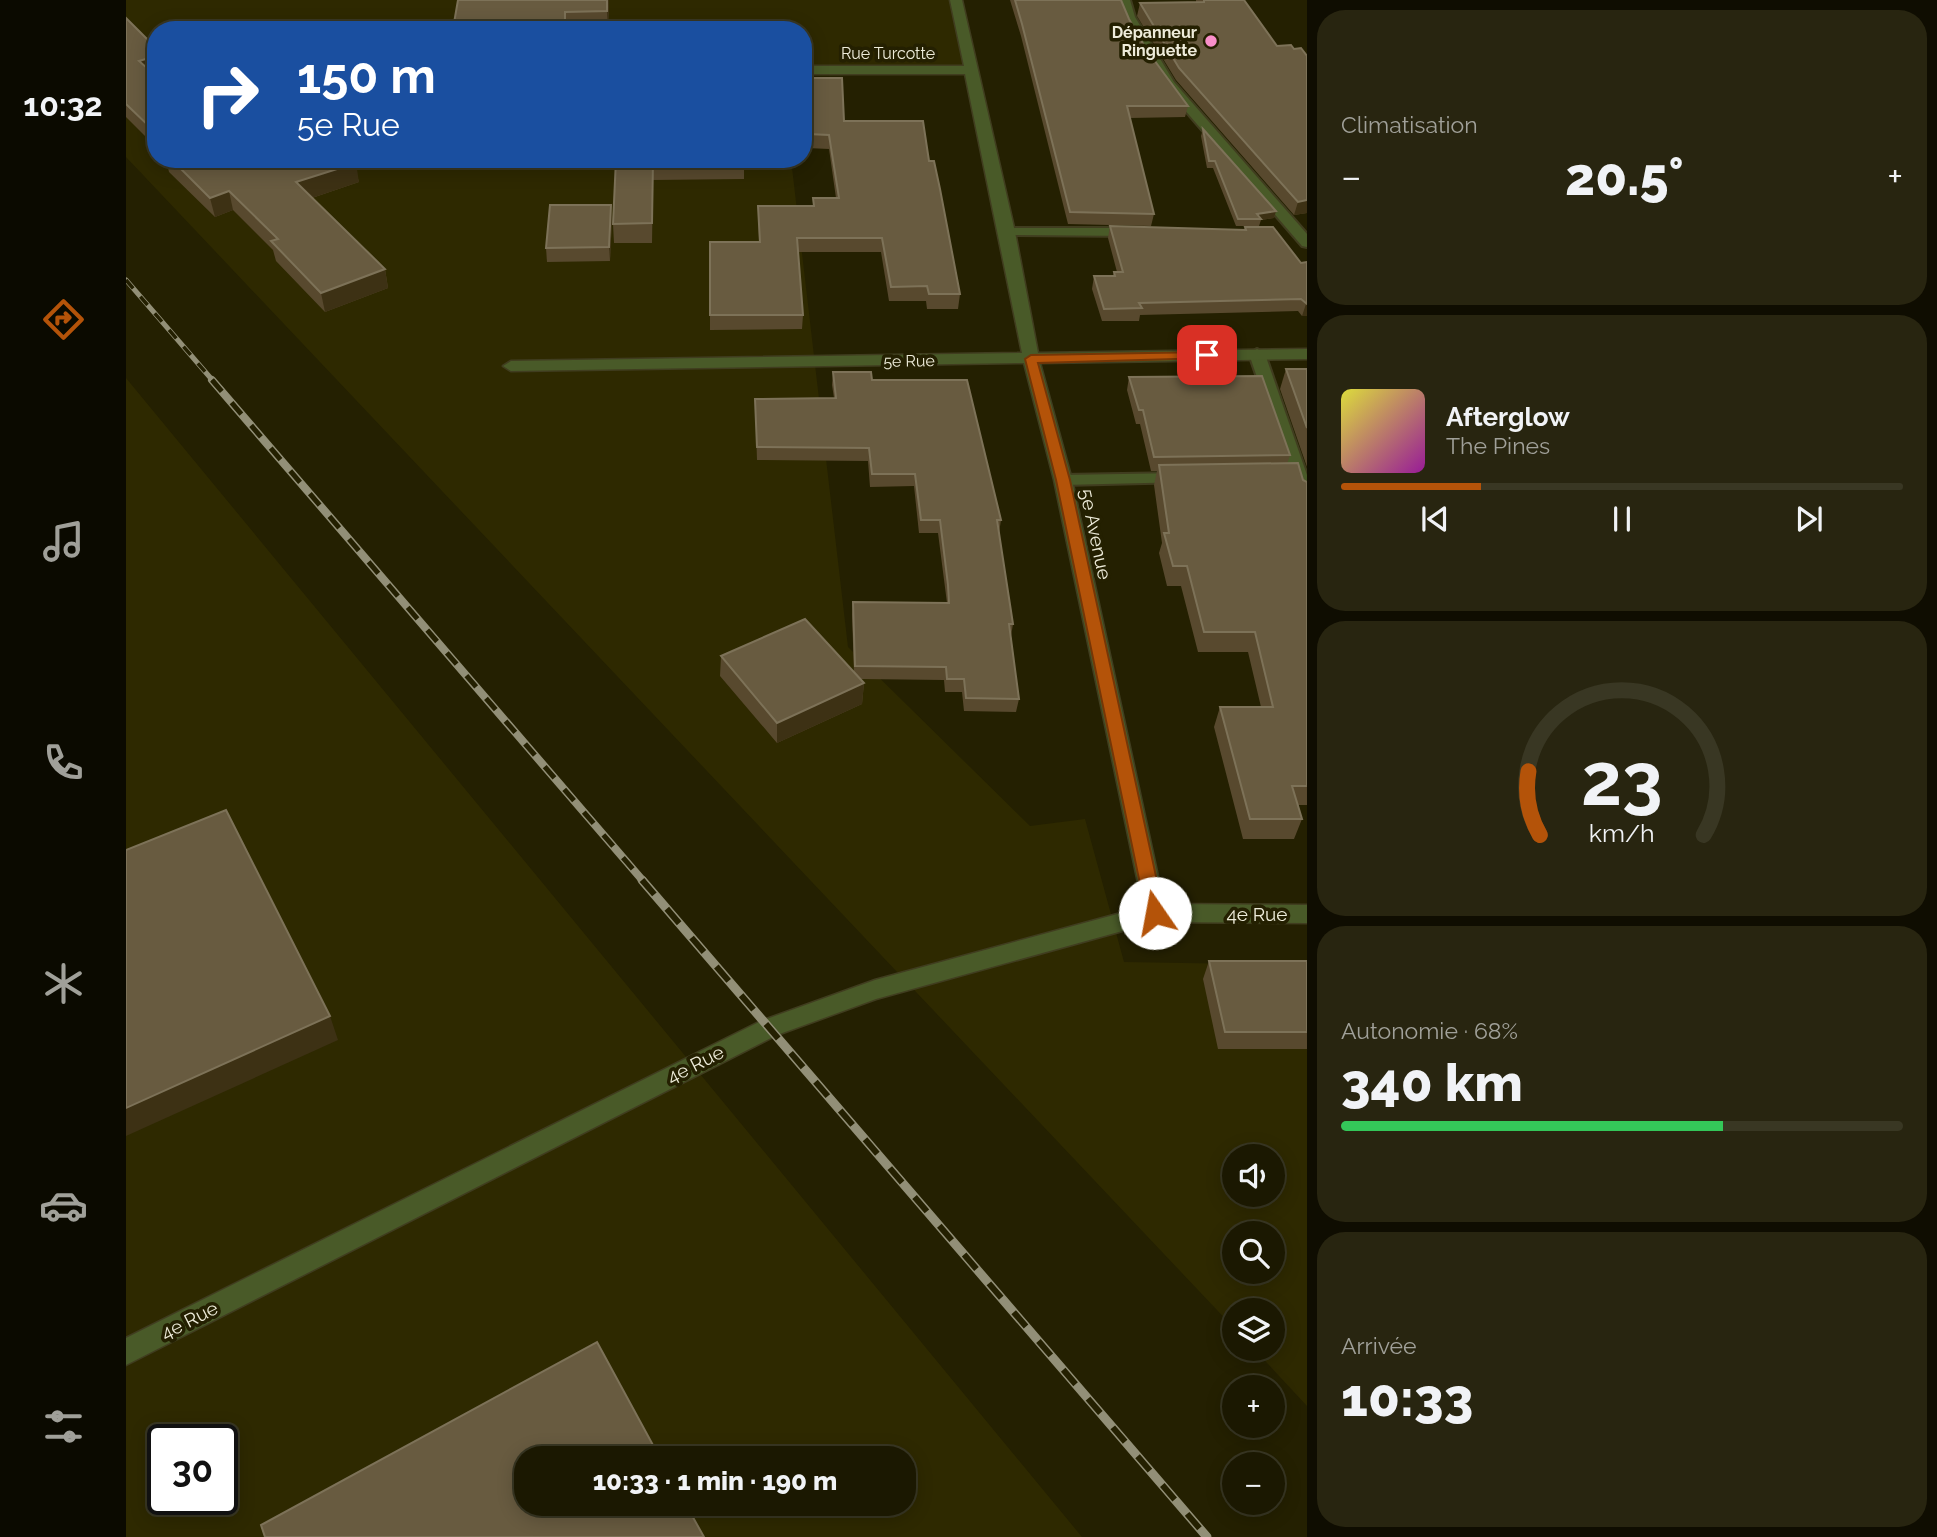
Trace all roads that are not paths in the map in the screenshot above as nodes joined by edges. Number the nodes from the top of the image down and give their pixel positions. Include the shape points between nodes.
1 (956, 0) edge
2 (1124, 0) edge
3 (972, 70) junction
4 (812, 71) edge
5 (1007, 232) junction
6 (1146, 232) edge
7 (1297, 236) edge
8 (1257, 354) junction
9 (1307, 354) edge
10 (1031, 359) junction
11 (511, 366) dead end
12 (1201, 477) edge
13 (1063, 480) junction
14 (1307, 499) edge
15 (1155, 913) junction
16 (1307, 914) edge
17 (126, 1352) edge

1 - 3 street, 5e Avenue
2 - 7 lane via 1129,18 1169,83
3 - 4 street, Rue Turcotte
3 - 5 street, 5e Avenue
5 - 6 lane
5 - 10 street, 5e Avenue
8 - 9 street, 5e Rue
8 - 10 street, 5e Rue
8 - 14 lane via 1291,476
10 - 11 street, 5e Rue
10 - 13 street, 5e Avenue
12 - 13 lane
13 - 15 street, 5e Avenue
15 - 16 street, 4e Rue
15 - 17 street, 4e Rue via 875,990 769,1028

